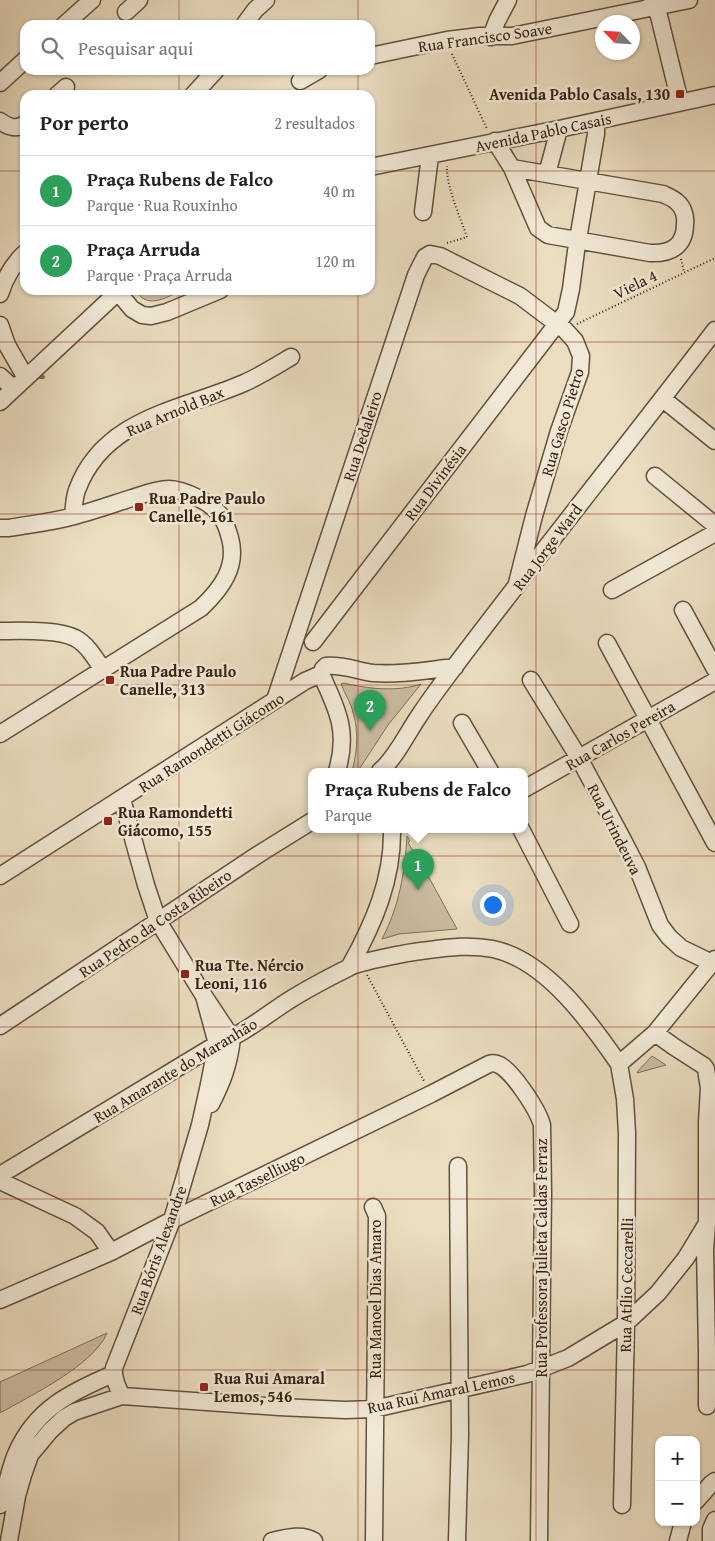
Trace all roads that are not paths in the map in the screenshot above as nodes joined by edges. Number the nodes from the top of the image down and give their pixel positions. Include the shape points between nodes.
1 (92, 0) edge
2 (139, 0) edge
3 (266, 0) edge
4 (508, 0) edge
5 (689, 0) edge
6 (654, 3) edge
7 (126, 12) dead end
8 (70, 20) edge
9 (248, 20) edge
10 (491, 36) junction
11 (375, 55) edge
12 (20, 65) edge
13 (211, 75) edge
14 (310, 75) edge
15 (300, 81) dead end
16 (0, 83) edge
17 (198, 90) edge
18 (715, 95) edge
19 (698, 99) junction
20 (680, 102) junction
21 (715, 107) edge
22 (0, 121) edge
23 (596, 121) junction
24 (20, 127) edge
25 (559, 129) junction
26 (495, 141) junction
27 (430, 156) junction
28 (375, 166) edge
29 (512, 168) junction
30 (547, 174) junction
31 (588, 180) junction
32 (423, 212) dead end
33 (578, 241) junction
34 (425, 257) joint
35 (20, 258) edge
36 (0, 294) edge
37 (115, 295) edge
38 (122, 295) edge
39 (208, 295) edge
40 (0, 325) edge
41 (561, 326) junction
42 (715, 330) edge
43 (291, 357) dead end
44 (0, 376) edge
45 (26, 378) junction
46 (14, 389) junction
47 (663, 399) junction
48 (0, 402) edge
49 (715, 441) edge
50 (655, 476) dead end
51 (73, 516) junction
52 (715, 525) edge
53 (0, 528) edge
54 (715, 533) edge
55 (516, 587) junction
56 (612, 590) dead end
57 (683, 610) dead end
58 (303, 616) junction
59 (0, 631) edge
60 (313, 642) junction
61 (607, 643) dead end
62 (455, 667) junction
63 (715, 669) edge
64 (104, 670) junction
65 (324, 670) junction
66 (531, 680) dead end
67 (715, 681) edge
68 (275, 700) junction
69 (648, 718) junction
70 (462, 723) dead end
71 (0, 734) edge
72 (579, 758) junction
73 (338, 768) edge
74 (384, 768) edge
75 (488, 768) edge
76 (528, 787) edge
77 (122, 799) junction
78 (308, 824) edge
79 (392, 833) edge
80 (523, 833) edge
81 (715, 843) edge
82 (0, 876) edge
83 (158, 921) junction
84 (570, 924) dead end
85 (713, 961) edge
86 (350, 966) junction
87 (204, 996) junction
88 (0, 1026) edge
89 (655, 1033) junction
90 (232, 1038) junction
91 (217, 1044) junction
92 (619, 1064) junction
93 (431, 1094) joint
94 (200, 1125) junction
95 (458, 1166) dead end
96 (0, 1175) edge
97 (0, 1181) edge
98 (373, 1206) dead end
99 (711, 1217) edge
100 (172, 1220) junction
101 (111, 1252) junction
102 (0, 1300) edge
103 (626, 1323) junction
104 (541, 1369) junction
105 (113, 1374) junction
106 (459, 1390) junction
107 (67, 1395) junction
108 (122, 1396) junction
109 (707, 1406) dead end
110 (374, 1408) junction
111 (74, 1412) junction
112 (715, 1482) edge
113 (700, 1496) edge
114 (0, 1505) edge
115 (622, 1505) dead end
116 (715, 1520) edge
117 (682, 1526) edge
118 (311, 1539) edge
119 (9, 1541) edge
120 (272, 1541) edge
121 (374, 1541) edge
122 (457, 1541) edge
123 (539, 1541) edge
124 (678, 1541) edge
125 (711, 1541) edge

1 - 8 street
2 - 7 street
3 - 9 street
4 - 10 street
5 - 6 street, Rua Francisco Soave
6 - 10 street, Rua Francisco Soave via 512,36
6 - 20 street via 660,16
10 - 11 street, Rua Francisco Soave via 446,40
12 - 16 street
13 - 17 street
14 - 15 street
18 - 19 street, Avenida Pablo Casais
19 - 20 street, Avenida Pablo Casais
19 - 21 street
20 - 23 street, Avenida Pablo Casais
22 - 24 street
23 - 25 street, Avenida Pablo Casais
23 - 31 street, Rua Divinésia
25 - 26 street, Avenida Pablo Casais
25 - 30 street
26 - 27 street, Avenida Pablo Casais
26 - 29 street
27 - 28 street, Avenida Pablo Casais
27 - 32 street
29 - 30 street
29 - 33 street via 538,228 548,236
30 - 31 street
31 - 33 street, Rua Divinésia
31 - 33 street via 669,197 684,213 684,234 676,246 657,253
33 - 41 street, Rua Divinésia via 568,304
34 - 41 street, Rua Gasco Pietro via 430,254 440,256 520,296
34 - 58 street, Rua Dedaleiro via 416,275
35 - 36 street via 4,280
37 - 45 street
38 - 39 street via 132,309 151,316
40 - 45 street via 7,345
41 - 55 street, Rua Gasco Pietro via 576,340 581,356 580,372 559,431
41 - 60 street, Rua Divinésia
42 - 47 street, Rua Jorge Ward
43 - 51 street, Rua Arnold Bax via 245,383 161,414 115,438 82,478 76,491
44 - 46 street
45 - 46 street
46 - 48 street
47 - 49 street
47 - 55 street, Rua Jorge Ward
50 - 52 street
51 - 53 street
51 - 64 street via 151,491 170,489 209,503 221,515 232,545 228,576 217,594 202,608
54 - 56 street
55 - 62 street, Rua Jorge Ward
57 - 63 street
58 - 60 street
58 - 68 street, Rua Dedaleiro
59 - 64 street via 53,632 74,637 87,647
60 - 65 street
61 - 69 street
62 - 65 street via 391,674 335,666
62 - 74 street, Rua Jorge Ward
64 - 71 street
65 - 68 street, Rua Ramondetti Giácomo
65 - 73 street via 340,717 342,738
66 - 72 street, Rua Urindeuva
67 - 69 street, Rua Carlos Pereira
68 - 77 street, Rua Ramondetti Giácomo
69 - 72 street, Rua Carlos Pereira
69 - 81 street
70 - 75 street
72 - 76 street, Rua Carlos Pereira
72 - 85 street, Rua Urindeuva via 636,867 660,925 681,948
77 - 82 street, Rua Ramondetti Giácomo
77 - 83 street
78 - 83 street, Rua Pedro da Costa Ribeiro
79 - 86 street via 385,887 370,928
80 - 84 street
83 - 87 street
83 - 88 street, Rua Pedro da Costa Ribeiro
85 - 89 street
86 - 90 street, Rua Amarante do Maranhão
86 - 92 street, Rua Amarante do Maranhão via 402,953 449,947 470,946 514,955 563,993 594,1028
87 - 90 street
87 - 91 street
89 - 92 street
89 - 99 street via 706,1069
90 - 91 street, Rua Amarante do Maranhão
90 - 94 street, Rua Bóris Alexandre via 226,1072
91 - 94 street, Rua Bóris Alexandre
91 - 96 street, Rua Amarante do Maranhão
92 - 103 street, Rua Atílio Ceccarelli via 627,1133
93 - 100 street, Rua Tasselliugo
93 - 104 street, Rua Professora Julieta Caldas Ferraz via 489,1064 497,1064 521,1088 539,1115 542,1125
94 - 100 street, Rua Bóris Alexandre
95 - 106 street
97 - 101 street via 75,1216 97,1232
98 - 110 street, Rua Manoel Dias Amaro via 377,1216
99 - 103 street, Rua Rui Amaral Lemos via 686,1258 658,1293
99 - 109 street via 705,1250
100 - 101 street, Rua Tasselliugo
100 - 105 street, Rua Bóris Alexandre
101 - 102 street, Rua Tasselliugo
103 - 104 street, Rua Rui Amaral Lemos via 568,1358
103 - 115 street, Rua Atílio Ceccarelli
104 - 106 street, Rua Rui Amaral Lemos
104 - 123 street, Rua Professora Julieta Caldas Ferraz
105 - 107 street
105 - 108 street
106 - 110 street, Rua Rui Amaral Lemos
106 - 122 street
107 - 111 street
107 - 114 street via 32,1425 22,1441
108 - 110 street, Rua Rui Amaral Lemos via 279,1408
108 - 111 street
110 - 121 street, Rua Manoel Dias Amaro
111 - 119 street via 50,1431 30,1455 17,1496
112 - 113 street
116 - 125 street
117 - 124 street
118 - 120 street via 302,1536

